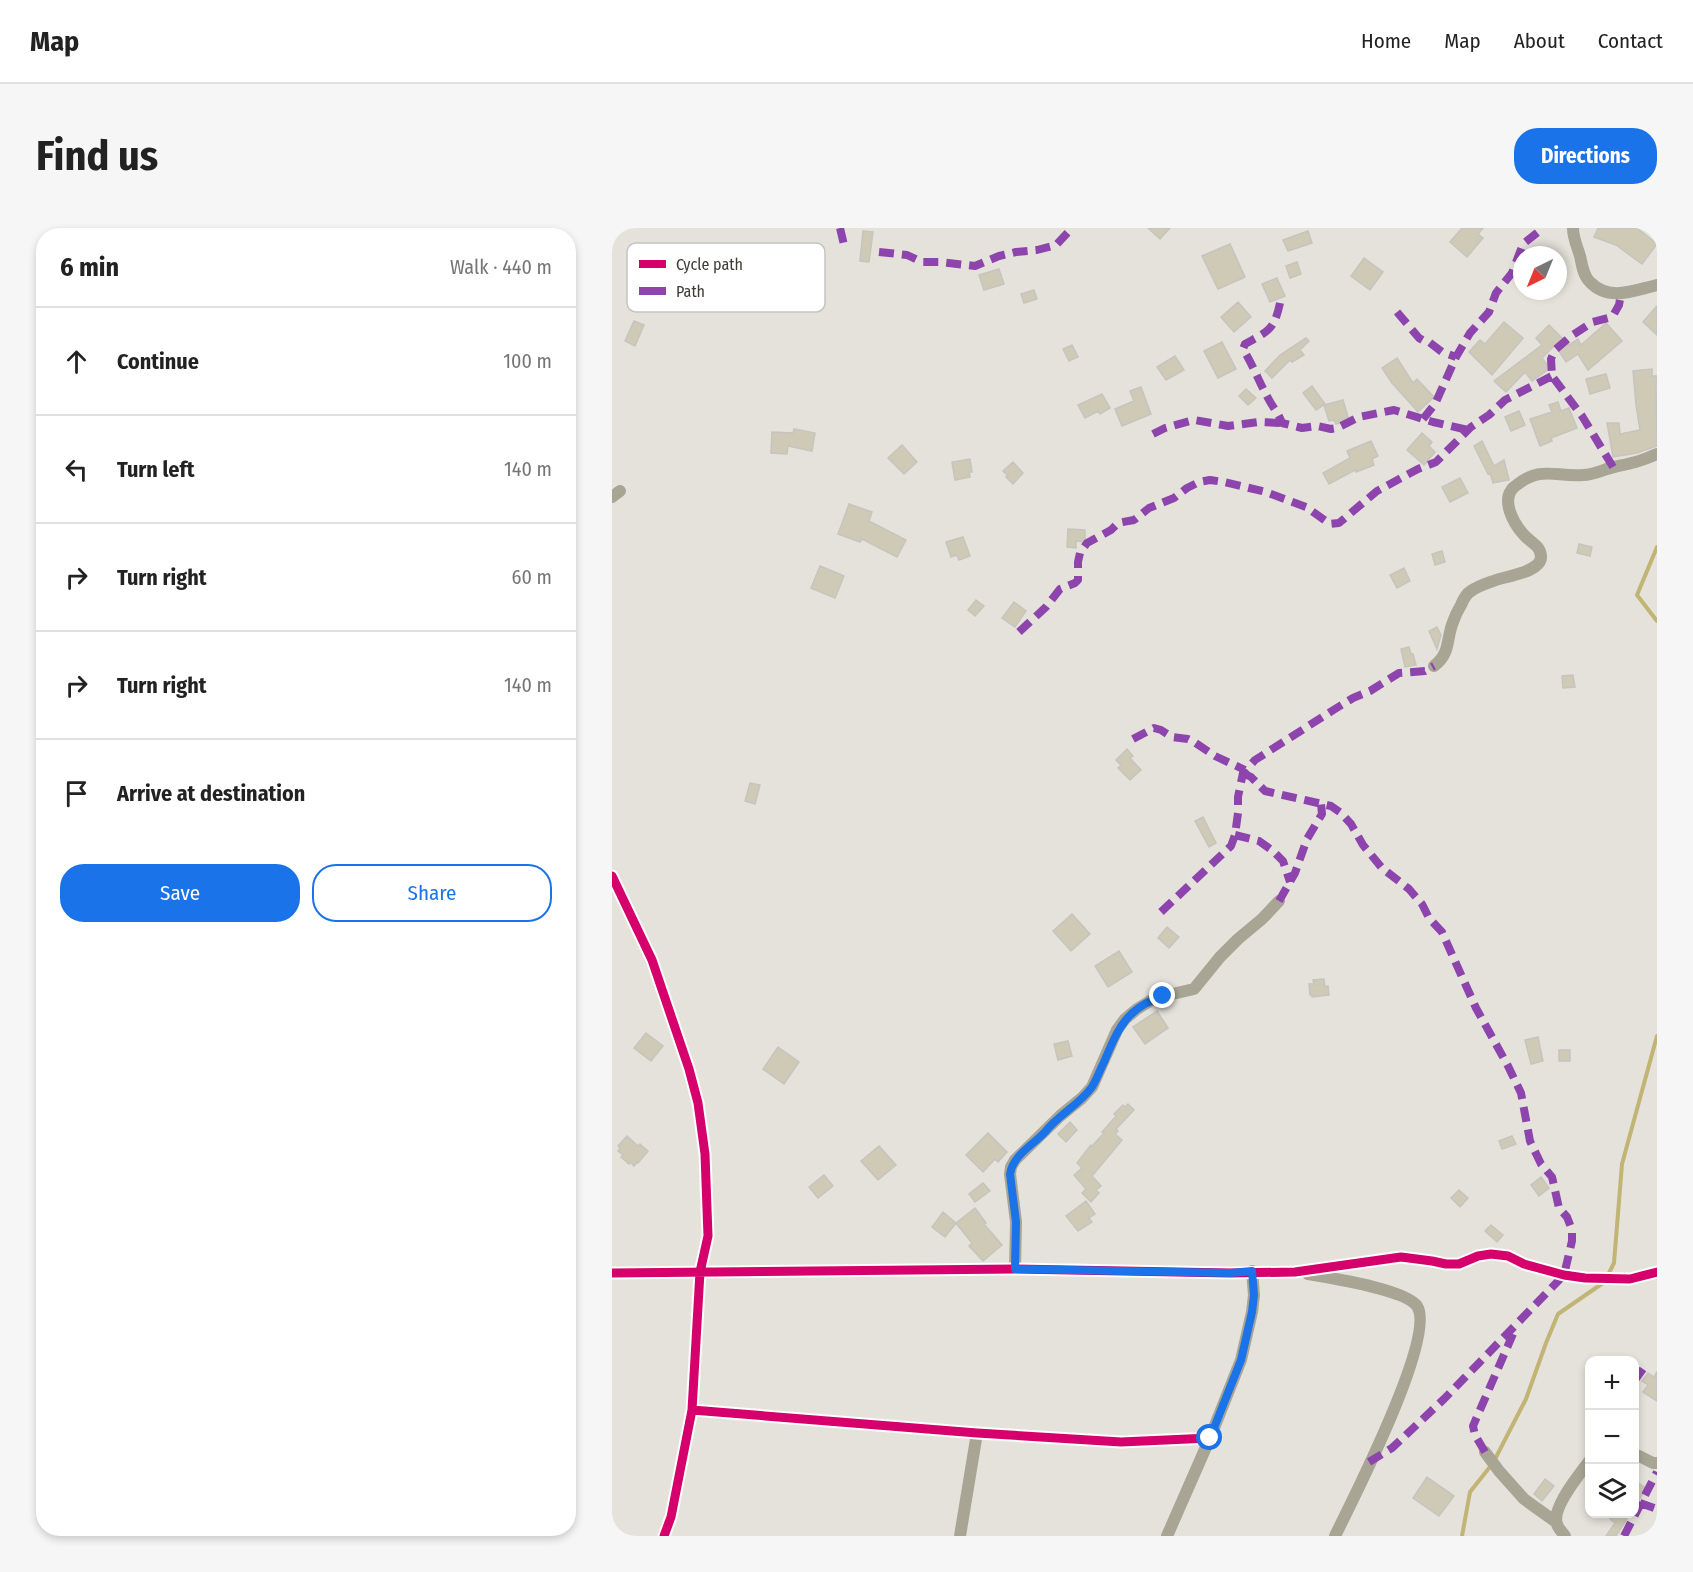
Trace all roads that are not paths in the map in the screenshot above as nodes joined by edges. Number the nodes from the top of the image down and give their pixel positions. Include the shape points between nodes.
1 (1573, 228) edge
2 (1657, 285) edge
3 (1657, 454) edge
4 (1434, 666) dead end
5 (612, 876) edge
6 (1279, 901) dead end
7 (1015, 1269) junction
8 (1252, 1271) junction
9 (700, 1272) junction
10 (1295, 1272) junction
11 (1657, 1272) edge
12 (612, 1274) edge
13 (692, 1410) junction
14 (976, 1433) junction
15 (1210, 1438) junction
16 (1485, 1452) dead end
17 (1639, 1456) edge
18 (1657, 1463) edge
19 (1587, 1464) edge
20 (1556, 1522) junction
21 (663, 1536) edge
22 (960, 1536) edge
23 (1167, 1536) edge
24 (1335, 1536) edge
25 (1565, 1536) edge

1 - 2 street via 1582,265 1590,282 1602,291 1621,294
3 - 4 street via 1638,463 1586,475 1544,472 1512,489 1507,504 1517,526 1539,549 1540,561 1522,574 1469,592 1452,623 1445,654
5 - 9 street via 652,960 698,1103 705,1154 708,1236
6 - 7 street via 1220,957 1194,989 1155,999 1125,1019 1092,1087 1015,1160 1010,1174 1016,1222
7 - 8 street
7 - 9 street
8 - 10 street
8 - 15 street via 1253,1304 1241,1360
9 - 12 street
9 - 13 street
10 - 11 street via 1401,1257 1459,1264 1491,1254 1585,1278 1630,1278
10 - 24 street via 1410,1299 1421,1316 1419,1337 1404,1384
13 - 14 street
13 - 21 street via 671,1517
14 - 15 street via 1121,1442
14 - 22 street
15 - 23 street
16 - 20 street via 1524,1499
17 - 18 street
19 - 20 street via 1557,1510
20 - 25 street

